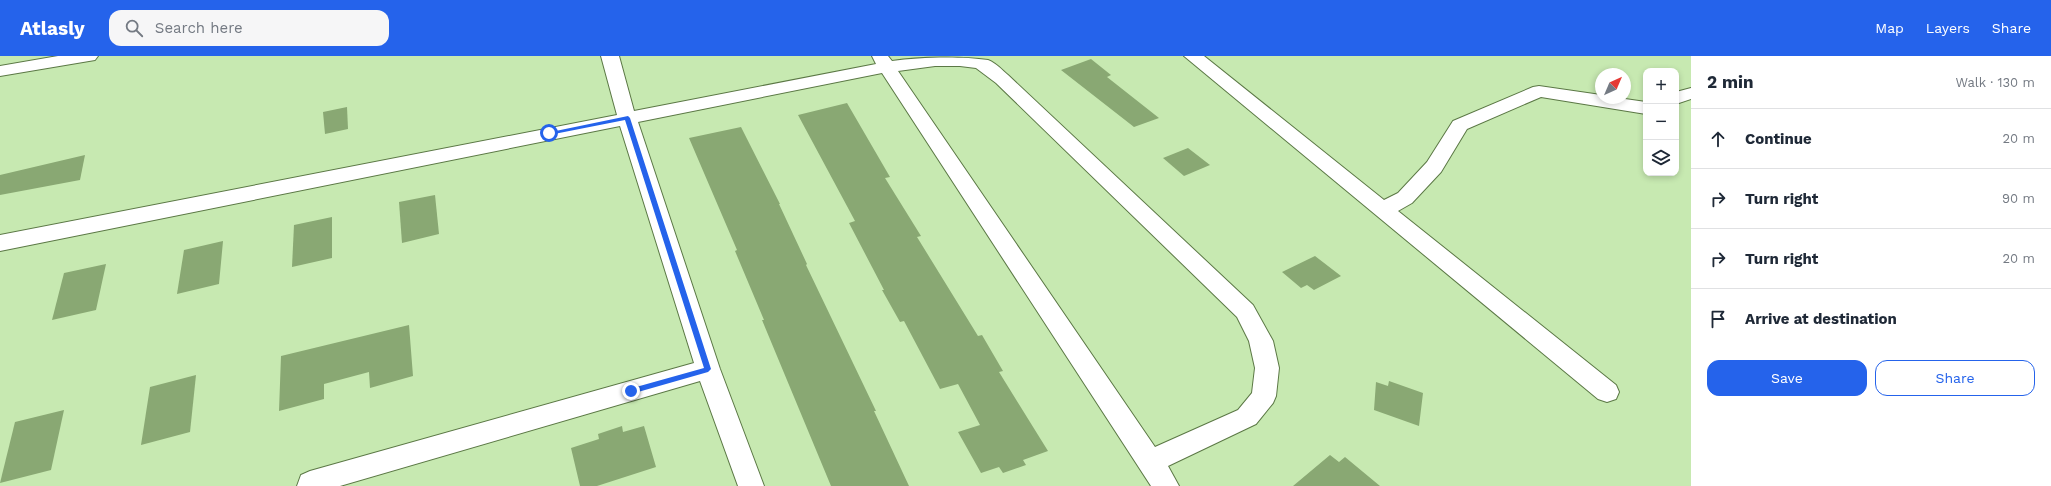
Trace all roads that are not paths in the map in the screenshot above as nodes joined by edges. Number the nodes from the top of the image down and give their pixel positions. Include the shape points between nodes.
1 (89, 56) edge
2 (610, 56) edge
3 (1193, 56) edge
4 (883, 62) edge
5 (0, 71) edge
6 (1691, 93) edge
7 (1679, 97) edge
8 (1643, 108) edge
9 (628, 118) junction
10 (1382, 210) junction
11 (0, 243) edge
12 (708, 369) junction
13 (1607, 392) dead end
14 (1150, 462) junction
15 (305, 485) edge
16 (751, 486) edge
17 (1166, 486) edge

1 - 5 street
2 - 9 street
3 - 10 street
4 - 9 street
4 - 14 street
4 - 14 street via 962,61 982,64 1002,79 1245,311 1261,341 1267,368 1264,396 1247,418
6 - 7 street
8 - 10 street via 1539,91 1460,125 1434,168 1405,198
9 - 11 street
9 - 12 street
10 - 13 street
12 - 15 street
12 - 16 street
14 - 17 street

